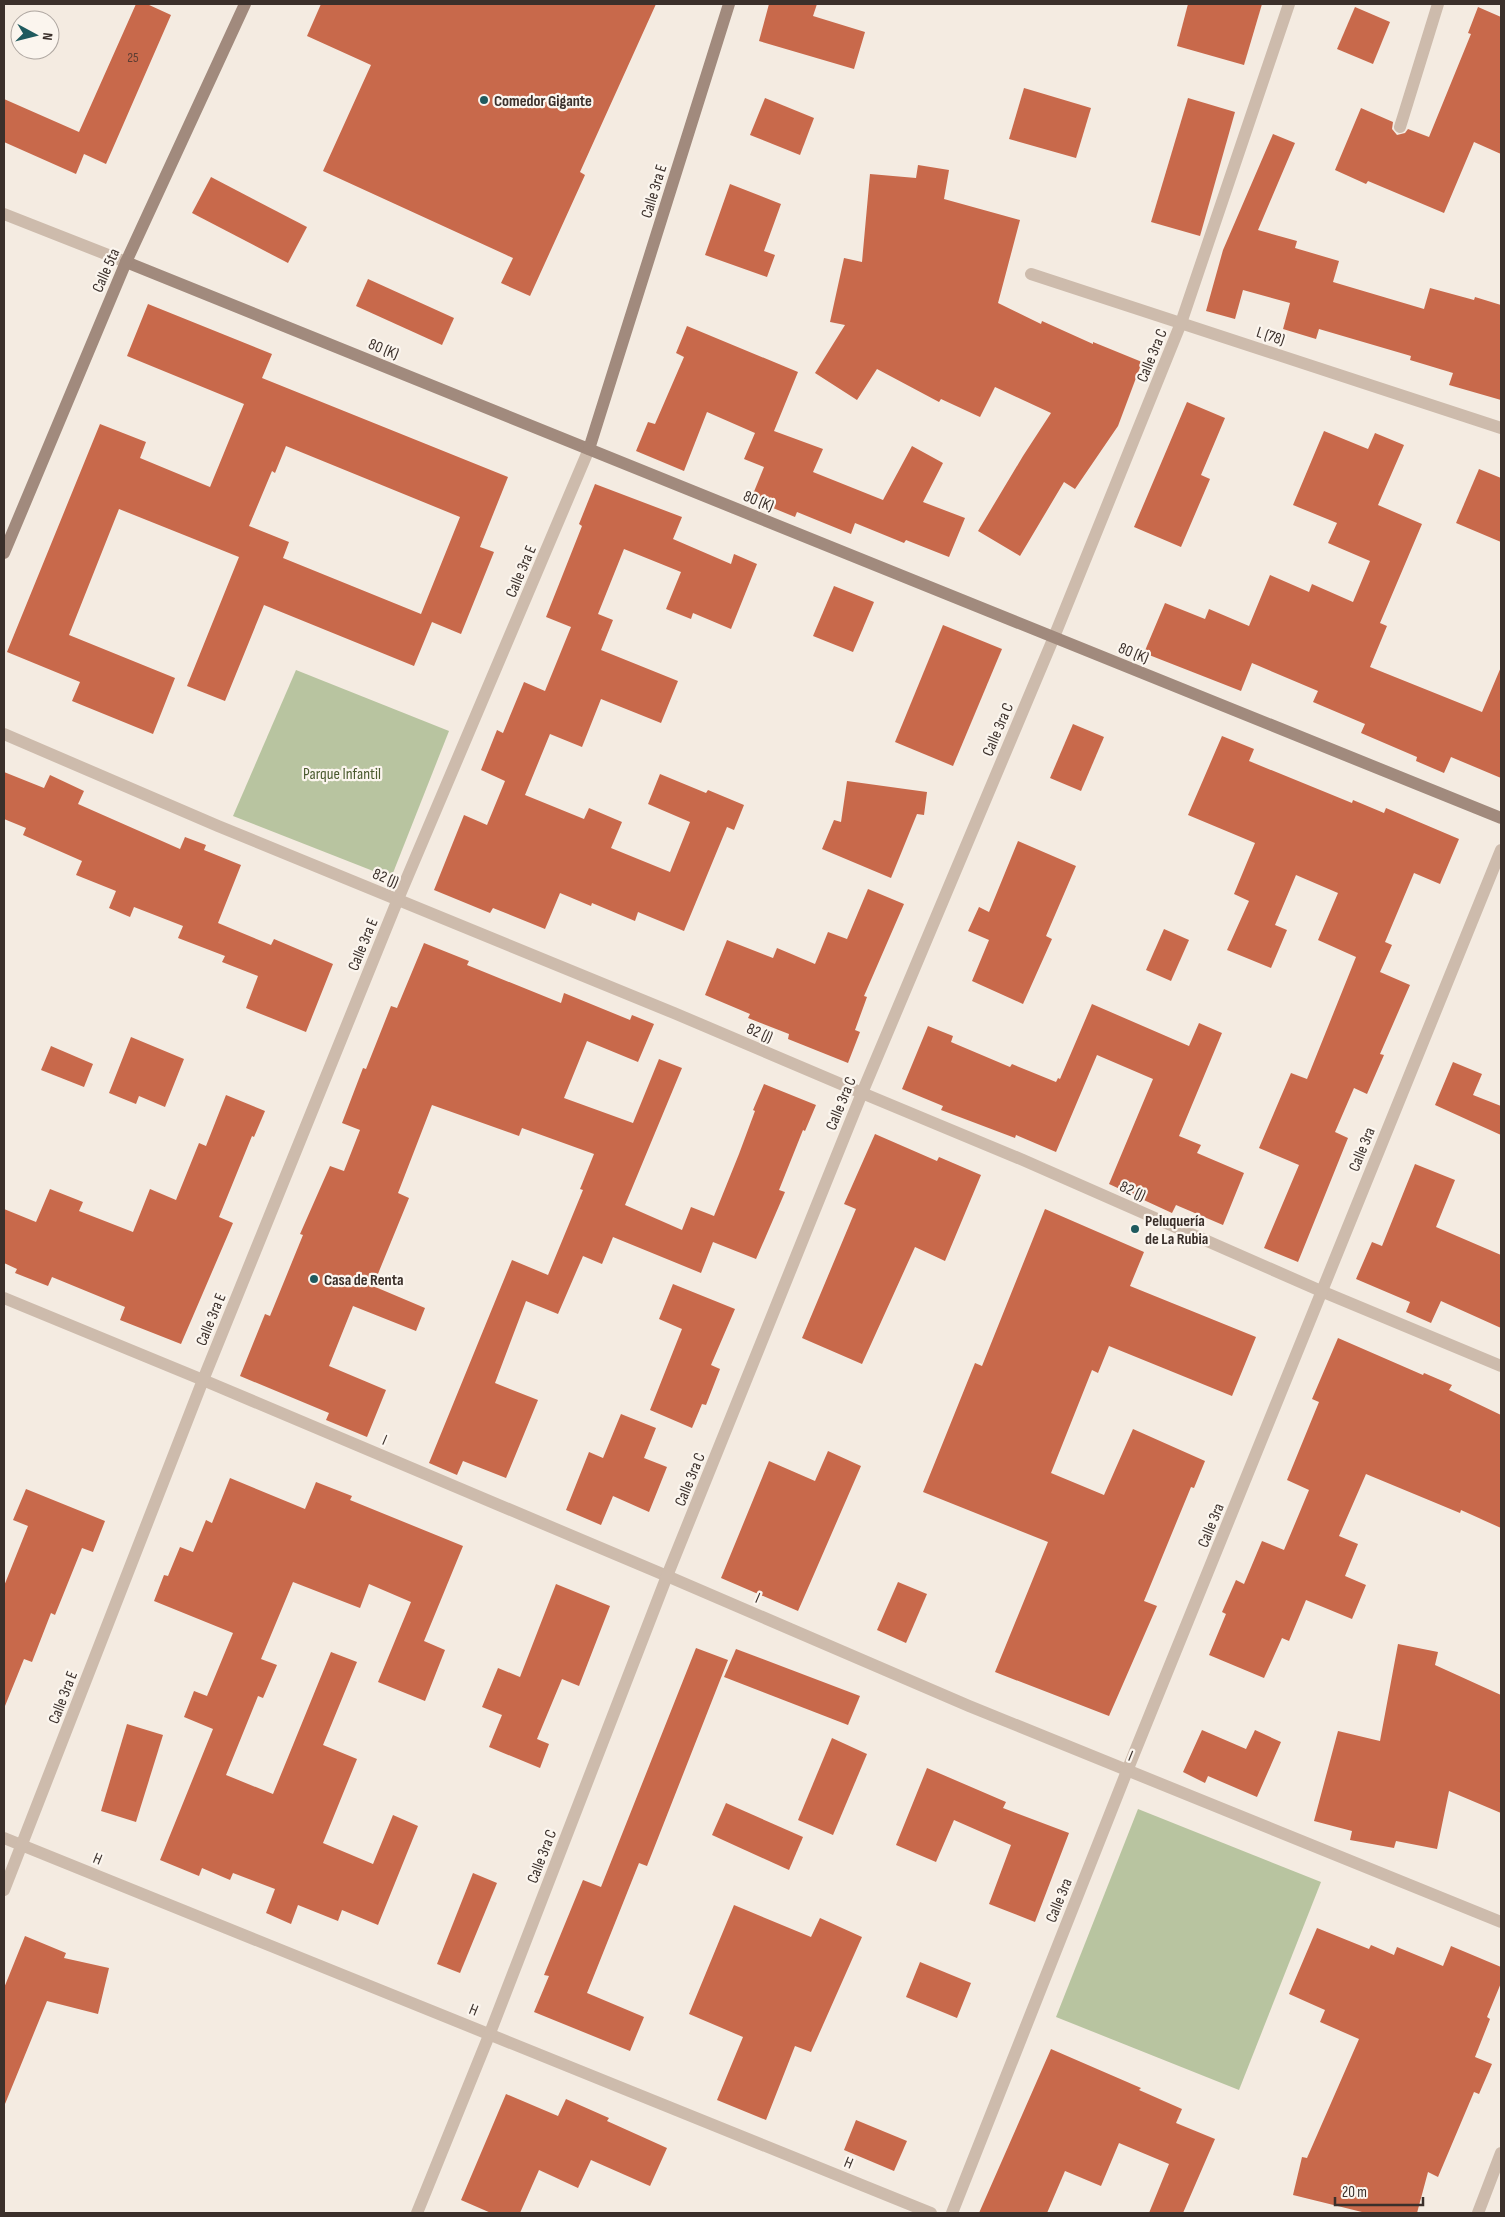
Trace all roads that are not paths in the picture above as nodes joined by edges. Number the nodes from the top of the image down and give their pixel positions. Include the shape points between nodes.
1 (244, 4) edge
2 (729, 4) edge
3 (1289, 4) edge
4 (1438, 4) edge
5 (1400, 127) dead end
6 (4, 214) edge
7 (126, 262) junction
8 (1031, 274) dead end
9 (1181, 323) junction
10 (1501, 428) edge
11 (589, 449) junction
12 (4, 553) edge
13 (1054, 637) junction
14 (4, 734) edge
15 (1501, 818) edge
16 (1501, 850) edge
17 (398, 899) junction
18 (862, 1093) junction
19 (1321, 1291) junction
20 (4, 1298) edge
21 (1501, 1366) edge
22 (203, 1380) junction
23 (667, 1576) junction
24 (1127, 1771) junction
25 (4, 1838) edge
26 (21, 1845) junction
27 (4, 1890) edge
28 (1501, 1922) edge
29 (490, 2033) junction
30 (1501, 2152) edge
31 (417, 2213) edge
32 (931, 2213) edge
33 (952, 2213) edge
34 (1478, 2213) edge

1 - 7 street, Calle 5ta
2 - 11 street, Calle 3ra E
3 - 9 street, Calle 3ra C
4 - 5 street
6 - 7 street, 80 (K)
7 - 11 street, 80 (K)
7 - 12 street, Calle 5ta
8 - 9 street, L (78)
9 - 10 street, L (78)
9 - 13 street, Calle 3ra C
11 - 13 street, 80 (K)
11 - 17 street, Calle 3ra E
13 - 15 street, 80 (K)
13 - 18 street, Calle 3ra C
14 - 17 street, 82 (J)
16 - 19 street, Calle 3ra
17 - 18 street, 82 (J)
17 - 22 street, Calle 3ra E
18 - 19 street, 82 (J)
18 - 23 street, Calle 3ra C
19 - 21 street, 82 (J)
19 - 24 street, Calle 3ra
20 - 22 street, I
22 - 23 street, I
22 - 26 street, Calle 3ra E
23 - 24 street, I
23 - 29 street, Calle 3ra C
24 - 28 street, I
24 - 33 street, Calle 3ra
25 - 26 street, H
26 - 27 street, Calle 3ra E
26 - 29 street, H
29 - 31 street, Calle 3ra C
29 - 32 street, H
30 - 34 street

